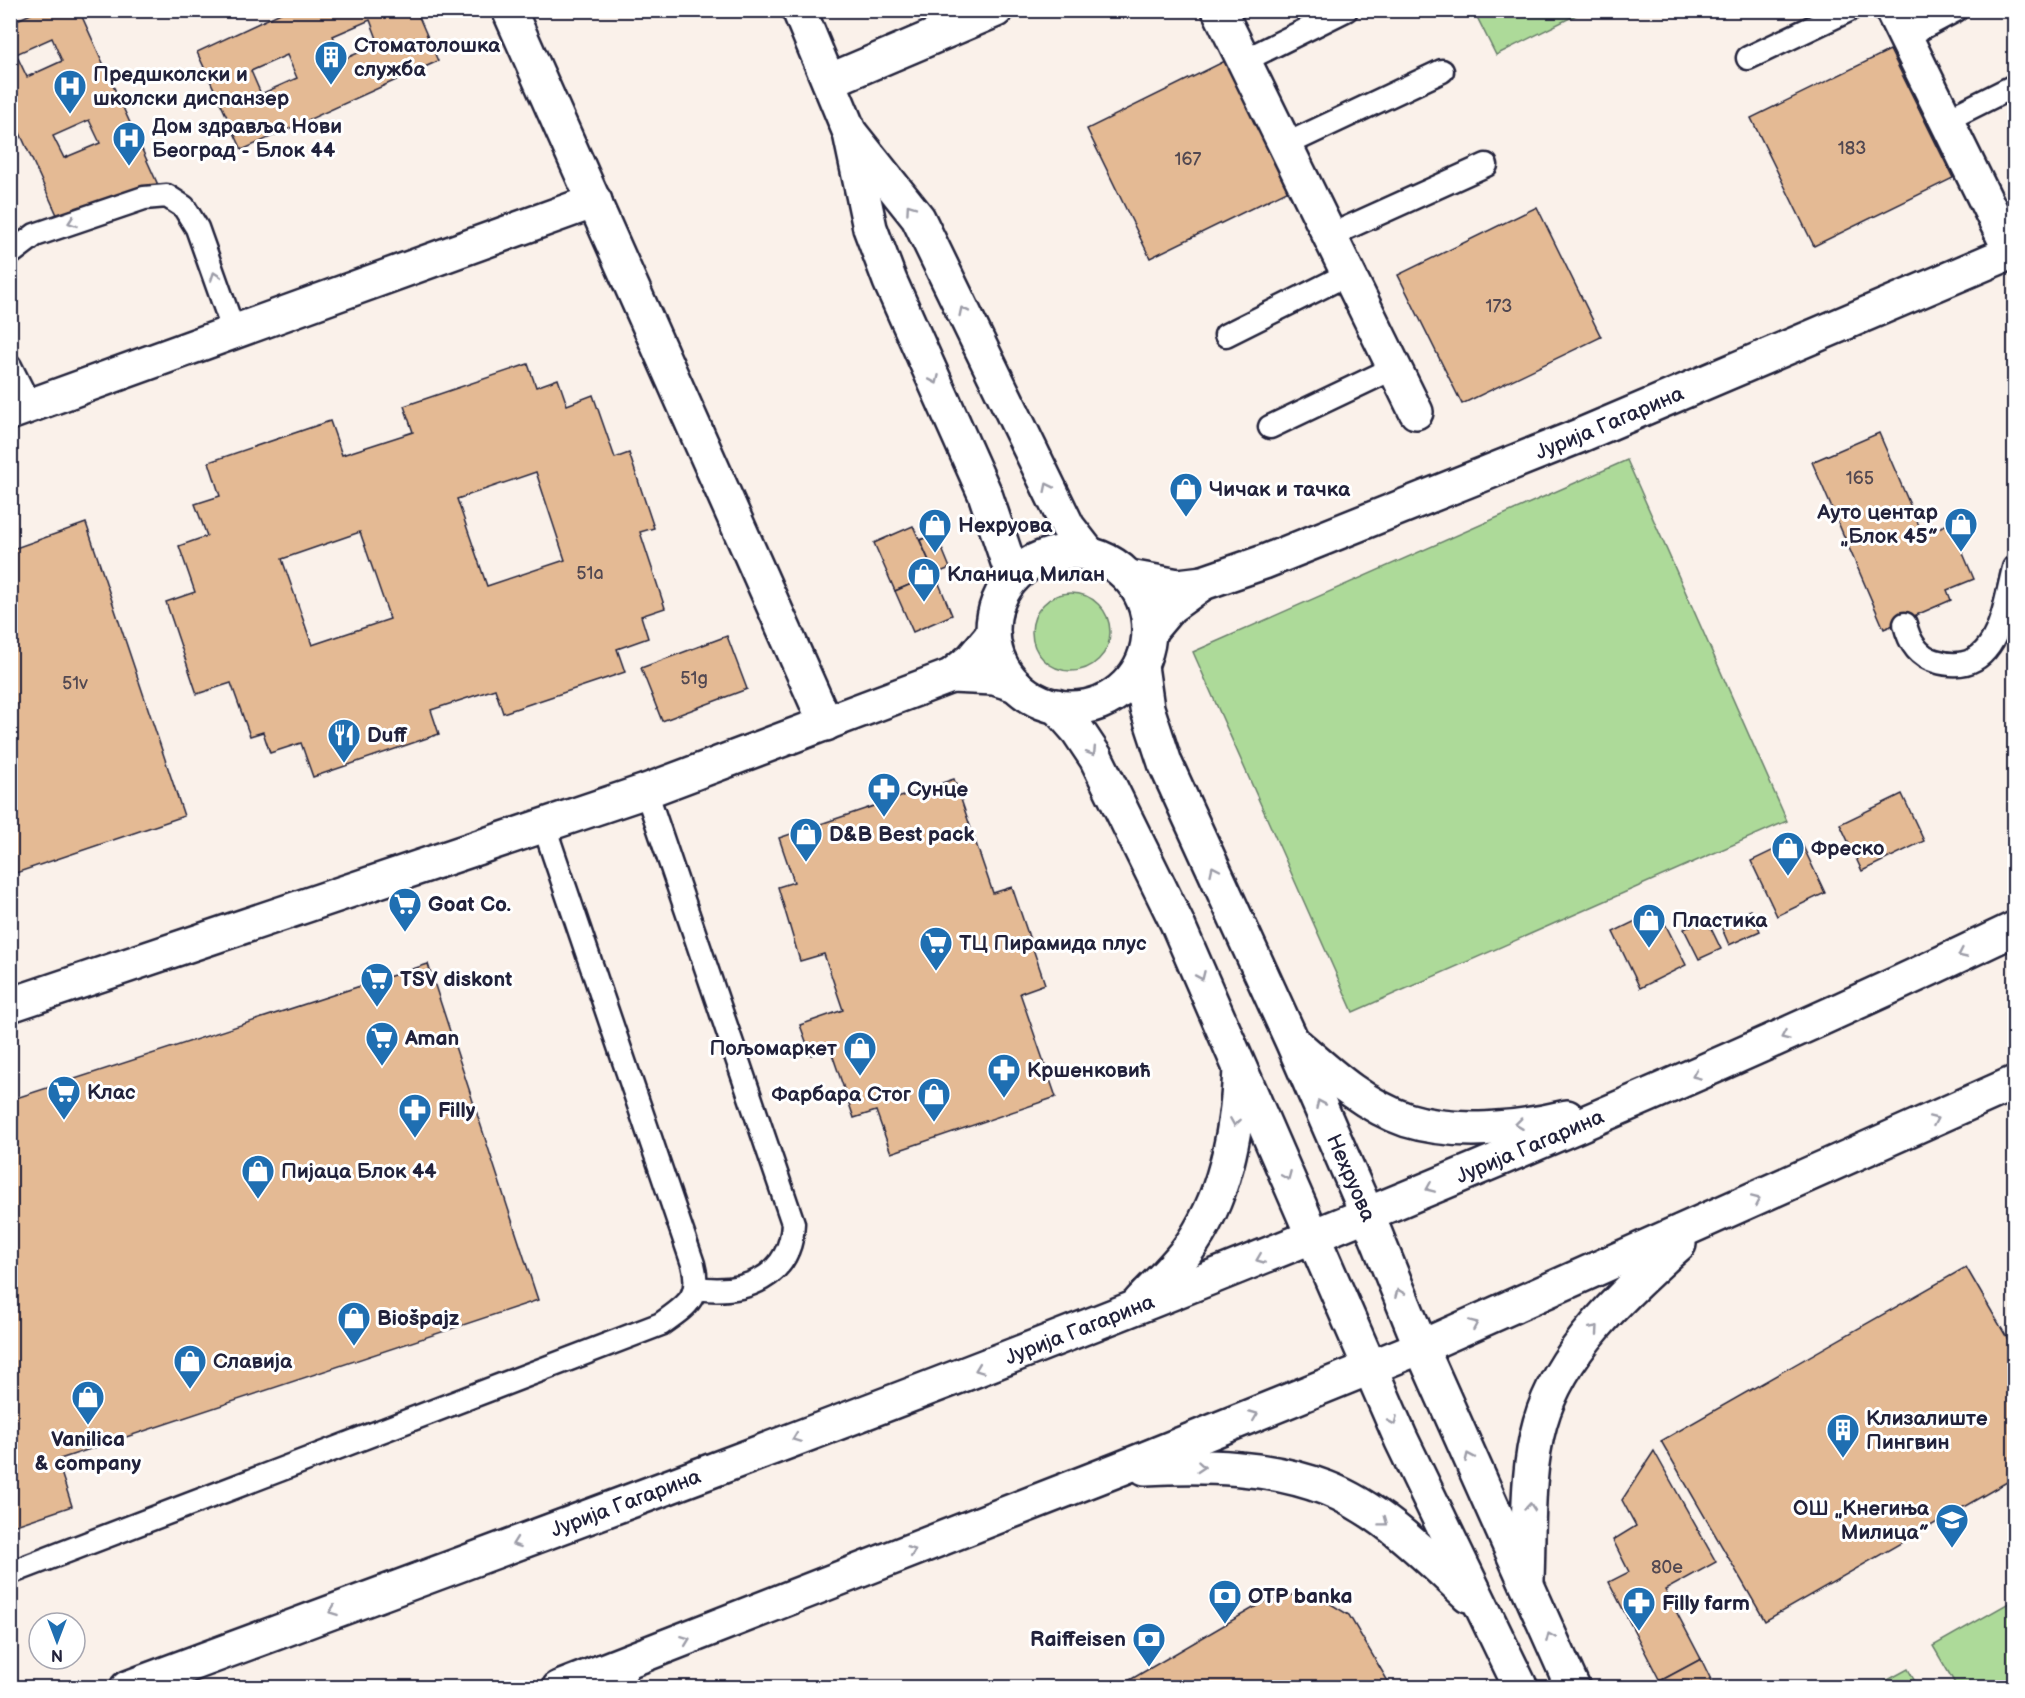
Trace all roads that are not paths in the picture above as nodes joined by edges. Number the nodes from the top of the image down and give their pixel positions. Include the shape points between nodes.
1 (509, 10) edge
2 (799, 10) edge
3 (996, 10) edge
4 (1219, 10) edge
5 (1346, 10) edge
6 (1849, 10) edge
7 (1956, 10) edge
8 (1899, 24) edge
9 (1748, 58) dead end
10 (1243, 60) junction
11 (1442, 71) dead end
12 (829, 81) junction
13 (2014, 86) edge
14 (1946, 120) junction
15 (850, 133) junction
16 (1285, 145) junction
17 (1486, 165) dead end
18 (595, 201) junction
19 (1329, 236) junction
20 (10, 254) edge
21 (2013, 254) edge
22 (1348, 274) junction
23 (234, 332) junction
24 (1226, 335) dead end
25 (10, 366) edge
26 (1394, 368) junction
27 (20, 409) edge
28 (1416, 412) dead end
29 (1270, 427) dead end
30 (1089, 554) junction
31 (2014, 568) edge
32 (1013, 577) junction
33 (1129, 577) junction
34 (1203, 583) junction
35 (1905, 624) dead end
36 (1149, 632) junction
37 (993, 634) junction
38 (1141, 666) junction
39 (951, 676) junction
40 (1016, 685) junction
41 (1056, 706) junction
42 (826, 724) junction
43 (646, 791) junction
44 (544, 826) junction
45 (2014, 929) edge
46 (10, 1005) edge
47 (1292, 1041) junction
48 (1240, 1064) junction
49 (2014, 1083) edge
50 (1638, 1100) junction
51 (1368, 1216) junction
52 (1703, 1224) junction
53 (1314, 1237) junction
54 (696, 1288) junction
55 (1132, 1311) junction
56 (1421, 1347) junction
57 (1369, 1367) junction
58 (1122, 1468) junction
59 (10, 1573) edge
60 (1527, 1587) junction
61 (1482, 1608) junction
62 (624, 1674) edge
63 (127, 1688) edge
64 (559, 1688) edge
65 (1521, 1688) edge
66 (1573, 1688) edge

1 - 18 street
2 - 12 street
3 - 12 street
4 - 10 street
5 - 10 lane
6 - 9 lane
7 - 8 lane
8 - 14 street, Јурија Гагарина
10 - 16 street
11 - 16 lane
12 - 15 street
13 - 14 lane
14 - 21 street, Јурија Гагарина
30 -> 15 street via 1068,527 918,218
15 -> 32 street via 870,228 985,494
16 - 19 street
17 - 19 lane
18 - 23 street
18 - 42 street
19 - 22 street
23 -> 20 lane via 197,228 184,207 167,196 144,198 35,235
21 - 34 street, Јурија Гагарина via 1360,525
22 - 24 lane
22 - 26 street
23 - 27 street
25 - 27 lane
26 - 28 street
26 - 29 lane
30 - 32 street via 1048,555
30 - 33 street via 1118,567
31 - 35 lane via 1995,636 1975,660 1946,664 1930,659 1913,645
32 - 37 street via 998,604
33 - 34 street, Јурија Гагарина via 1165,585
33 - 36 street via 1145,603
34 - 36 street, Јурија Гагарина via 1170,607
36 - 38 street
37 - 39 street
37 - 40 street via 1000,662
38 - 41 street via 1132,680 1105,700 1089,706
47 -> 38 street, Нехруова via 1165,764 1147,708
39 - 40 street via 994,678
39 - 42 street
40 - 41 street via 1035,699
41 -> 48 street via 1096,758 1177,922
42 - 43 street
43 - 44 street
43 - 54 lane via 793,1223 787,1254 766,1277 731,1291
44 - 46 street
44 - 54 lane via 693,1264
45 -> 50 street, Јурија Гагарина via 1868,999
50 -> 47 street via 1559,1119 1506,1126 1435,1125 1407,1120 1370,1102 1338,1081
51 -> 47 street, Нехруова
48 -> 53 street
48 -> 55 street via 1230,1152 1212,1207 1186,1252
52 -> 49 street
50 -> 51 street, Јурија Гагарина
51 - 53 street, Јурија Гагарина
56 -> 51 street, Нехруова
56 -> 52 street
60 -> 52 street via 1534,1458 1552,1390 1594,1330 1645,1274
53 -> 55 street, Јурија Гагарина
53 - 57 street
54 - 59 lane via 689,1303 661,1324
55 -> 63 street, Јурија Гагарина
56 - 57 street
60 -> 56 street, Нехруова
58 -> 57 street
57 -> 61 street
58 -> 61 street via 1188,1466 1248,1470 1327,1488 1386,1524
62 -> 58 street
66 -> 60 street, Нехруова
61 - 65 street
62 - 64 street

